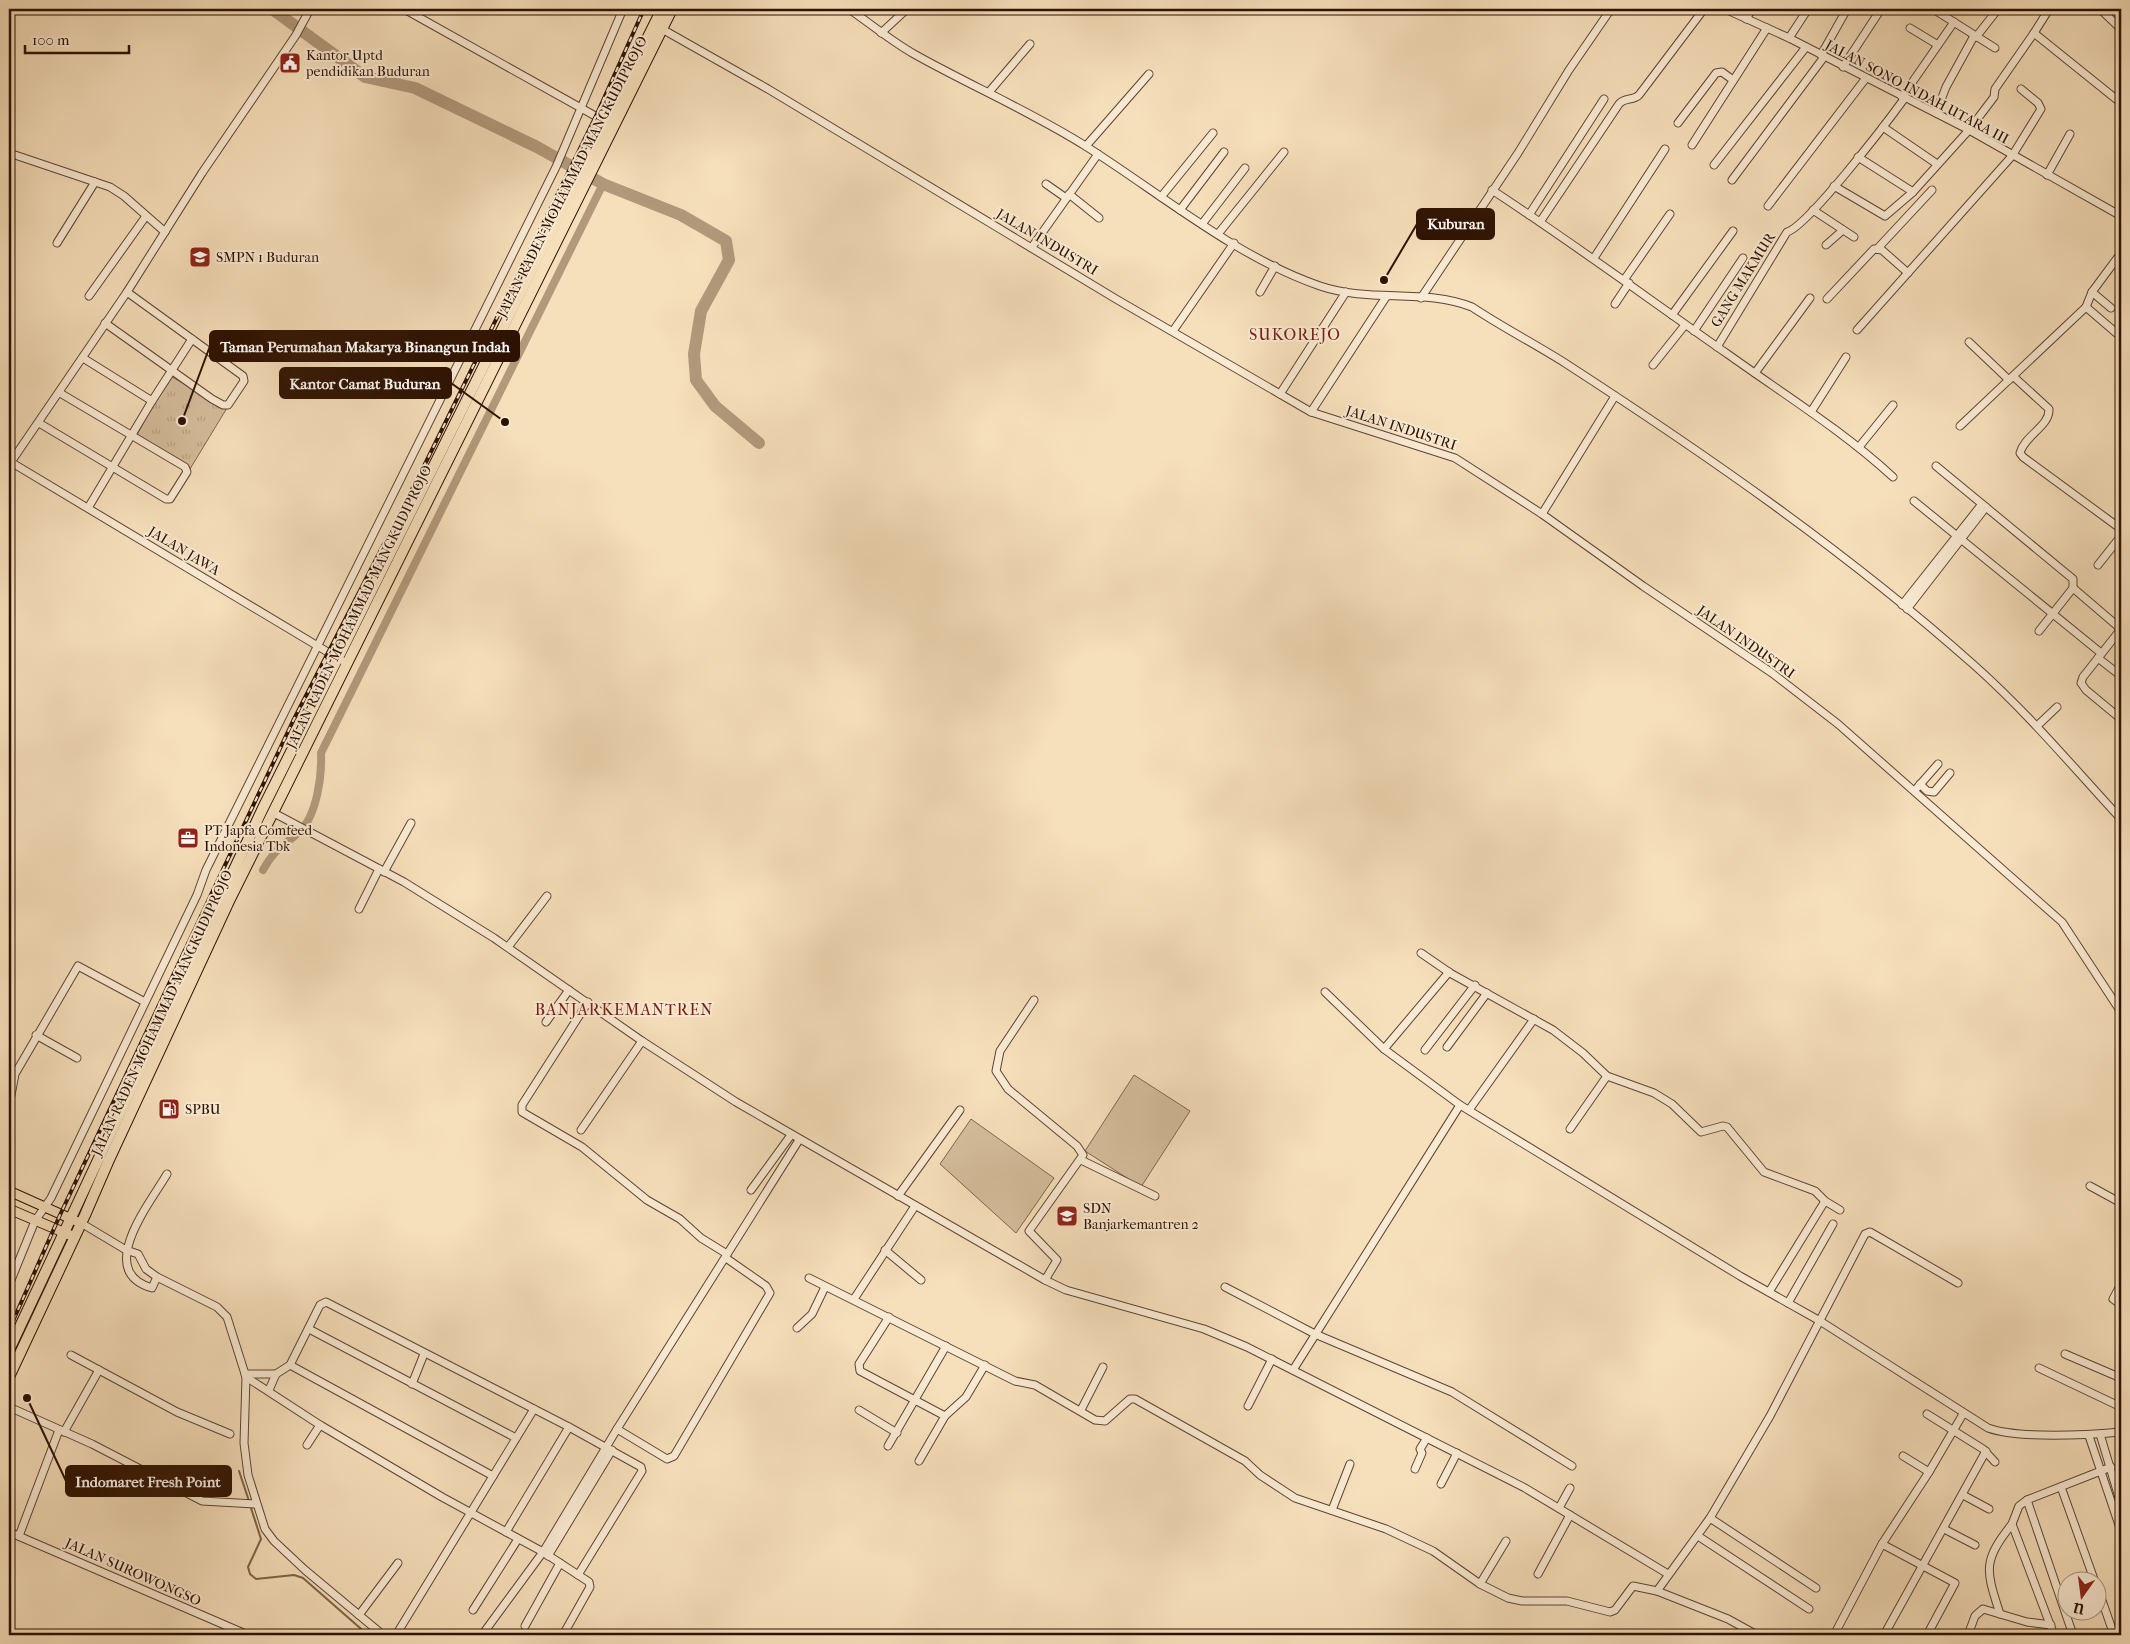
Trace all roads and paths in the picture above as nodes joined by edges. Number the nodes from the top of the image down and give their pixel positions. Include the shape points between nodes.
1 (310, 9) edge
2 (404, 9) edge
3 (623, 9) edge
4 (662, 9) edge
5 (672, 9) edge
6 (849, 9) edge
7 (907, 9) edge
8 (1611, 9) edge
9 (1704, 9) edge
10 (1725, 9) edge
11 (1808, 9) edge
12 (1847, 9) edge
13 (1881, 9) edge
14 (1934, 9) edge
15 (1998, 9) edge
16 (2100, 9) edge
17 (1752, 10) edge
18 (2046, 14) dead end
19 (1746, 19) junction
20 (1954, 22) junction
21 (1767, 28) junction
22 (1910, 28) dead end
23 (662, 29) junction
24 (2121, 29) edge
25 (881, 33) junction
26 (2034, 33) junction
27 (1975, 37) junction
28 (1789, 38) junction
29 (1030, 44) dead end
30 (1938, 45) junction
31 (1806, 47) junction
32 (1995, 48) dead end
33 (1823, 56) junction
34 (1843, 67) junction
35 (1148, 74) dead end
36 (1866, 78) junction
37 (1733, 80) junction
38 (2021, 89) dead end
39 (989, 92) junction
40 (1904, 98) junction
41 (1604, 99) dead end
42 (2121, 103) edge
43 (582, 108) junction
44 (1936, 113) junction
45 (606, 122) junction
46 (1678, 123) dead end
47 (1883, 127) junction
48 (1969, 130) junction
49 (1213, 133) dead end
50 (2070, 134) dead end
51 (1692, 145) dead end
52 (1086, 146) junction
53 (1665, 149) dead end
54 (1224, 152) dead end
55 (1284, 152) dead end
56 (9, 153) edge
57 (1098, 154) junction
58 (2012, 156) junction
59 (1858, 157) junction
60 (589, 163) junction
61 (1937, 164) junction
62 (1714, 166) dead end
63 (1245, 168) dead end
64 (2047, 175) junction
65 (1732, 180) dead end
66 (95, 182) junction
67 (1046, 184) dead end
68 (1834, 186) junction
69 (1492, 190) junction
70 (1932, 190) dead end
71 (1913, 192) junction
72 (1067, 196) junction
73 (1161, 197) junction
74 (1768, 206) dead end
75 (1180, 210) junction
76 (1814, 210) junction
77 (1670, 214) dead end
78 (1530, 215) junction
79 (146, 216) junction
80 (2121, 216) edge
81 (1099, 218) dead end
82 (1540, 222) junction
83 (1202, 224) junction
84 (1843, 230) junction
85 (1733, 231) dead end
86 (165, 232) junction
87 (1218, 234) junction
88 (1854, 238) dead end
89 (1234, 243) junction
90 (57, 244) dead end
91 (1826, 245) dead end
92 (1032, 247) junction
93 (1878, 248) junction
94 (2121, 253) edge
95 (1594, 258) junction
96 (1743, 258) dead end
97 (1275, 266) junction
98 (1908, 273) junction
99 (1627, 282) junction
100 (127, 292) junction
101 (1260, 292) dead end
102 (1346, 292) junction
103 (2092, 292) junction
104 (89, 296) dead end
105 (1386, 297) junction
106 (1420, 298) junction
107 (1810, 298) dead end
108 (1827, 298) dead end
109 (1615, 304) dead end
110 (2086, 307) junction
111 (2111, 308) dead end
112 (1672, 316) junction
113 (105, 323) junction
114 (1685, 324) junction
115 (1857, 330) dead end
116 (1173, 331) junction
117 (1694, 331) junction
118 (2121, 337) edge
119 (192, 339) junction
120 (1970, 342) dead end
121 (1717, 347) junction
122 (1846, 357) dead end
123 (83, 358) junction
124 (1653, 365) dead end
125 (172, 370) junction
126 (1755, 374) junction
127 (2011, 378) junction
128 (60, 393) junction
129 (1280, 394) junction
130 (1615, 396) junction
131 (152, 400) junction
132 (1892, 405) dead end
133 (1311, 412) junction
134 (1811, 412) junction
135 (39, 423) junction
136 (1960, 426) dead end
137 (132, 434) junction
138 (1859, 447) junction
139 (10, 461) edge
140 (1936, 466) dead end
141 (112, 469) junction
142 (1893, 478) dead end
143 (1914, 501) dead end
144 (1984, 505) junction
145 (88, 508) junction
146 (1542, 514) junction
147 (2121, 528) edge
148 (2121, 536) edge
149 (1958, 538) junction
150 (2098, 565) dead end
151 (2072, 588) junction
152 (1904, 607) junction
153 (2051, 614) junction
154 (2039, 631) dead end
155 (2121, 631) edge
156 (318, 647) junction
157 (2100, 656) junction
158 (342, 660) junction
159 (2121, 676) edge
160 (2057, 707) dead end
161 (2121, 719) edge
162 (2037, 726) junction
163 (1938, 764) dead end
164 (1950, 773) dead end
165 (1920, 784) junction
166 (1914, 791) junction
167 (272, 812) junction
168 (2121, 819) edge
169 (411, 823) dead end
170 (382, 870) junction
171 (547, 896) dead end
172 (359, 909) dead end
173 (508, 947) junction
174 (1421, 953) dead end
175 (1448, 972) junction
176 (1475, 986) junction
177 (569, 990) junction
178 (1325, 992) dead end
179 (1486, 993) junction
180 (1034, 1000) dead end
181 (145, 1002) junction
182 (588, 1002) junction
183 (2121, 1012) edge
184 (1534, 1019) junction
185 (546, 1022) dead end
186 (36, 1036) junction
187 (642, 1041) junction
188 (1447, 1047) dead end
189 (1384, 1049) junction
190 (1424, 1050) dead end
191 (77, 1058) dead end
192 (12, 1072) edge
193 (1607, 1076) junction
194 (1460, 1105) junction
195 (9, 1106) edge
196 (960, 1110) dead end
197 (1469, 1110) junction
198 (1570, 1129) dead end
199 (581, 1130) dead end
200 (791, 1135) junction
201 (800, 1140) junction
202 (1081, 1160) junction
203 (167, 1174) dead end
204 (2090, 1186) dead end
205 (751, 1190) dead end
206 (9, 1191) edge
207 (898, 1196) junction
208 (1155, 1196) dead end
209 (1825, 1201) junction
210 (2121, 1203) edge
211 (914, 1206) junction
212 (43, 1208) junction
213 (9, 1209) edge
214 (1840, 1210) dead end
215 (70, 1219) junction
216 (36, 1221) junction
217 (81, 1223) junction
218 (1833, 1224) dead end
219 (64, 1233) junction
220 (74, 1238) junction
221 (886, 1250) junction
222 (128, 1253) junction
223 (726, 1256) junction
224 (809, 1278) dead end
225 (922, 1280) dead end
226 (1045, 1280) junction
227 (156, 1281) junction
228 (1958, 1283) dead end
229 (2121, 1284) edge
230 (9, 1285) edge
231 (1225, 1287) dead end
232 (825, 1288) junction
233 (1769, 1292) junction
234 (854, 1299) junction
235 (1788, 1303) junction
236 (2121, 1305) edge
237 (889, 1317) junction
238 (1820, 1321) junction
239 (797, 1328) dead end
240 (309, 1329) junction
241 (1315, 1334) junction
242 (946, 1346) junction
243 (9, 1350) edge
244 (424, 1354) junction
245 (2065, 1354) dead end
246 (71, 1355) dead end
247 (1272, 1359) junction
248 (290, 1365) junction
249 (985, 1365) junction
250 (1103, 1367) dead end
251 (2039, 1368) dead end
252 (98, 1370) junction
253 (1293, 1370) junction
254 (276, 1374) junction
255 (9, 1376) edge
256 (246, 1376) junction
257 (2121, 1378) edge
258 (412, 1384) junction
259 (269, 1390) junction
260 (915, 1402) junction
261 (1248, 1406) dead end
262 (2121, 1407) edge
263 (9, 1408) edge
264 (534, 1408) junction
265 (858, 1410) dead end
266 (1081, 1410) junction
267 (1927, 1414) dead end
268 (1963, 1414) junction
269 (945, 1416) junction
270 (320, 1425) junction
271 (569, 1427) junction
272 (617, 1430) junction
273 (62, 1431) junction
274 (1954, 1432) junction
275 (2121, 1432) edge
276 (897, 1433) junction
277 (230, 1434) dead end
278 (2100, 1434) junction
279 (2089, 1436) junction
280 (516, 1438) junction
281 (1427, 1438) junction
282 (307, 1445) dead end
283 (888, 1446) dead end
284 (609, 1448) junction
285 (1986, 1451) junction
286 (1457, 1453) junction
287 (1903, 1456) dead end
288 (919, 1461) dead end
289 (1995, 1462) dead end
290 (1350, 1464) dead end
291 (1572, 1466) dead end
292 (2111, 1467) junction
293 (1415, 1469) dead end
294 (2101, 1471) junction
295 (1930, 1472) junction
296 (493, 1476) junction
297 (1441, 1484) dead end
298 (2061, 1487) junction
299 (1570, 1488) dead end
300 (1963, 1495) junction
301 (2027, 1500) junction
302 (255, 1503) junction
303 (2121, 1504) edge
304 (1559, 1508) junction
305 (1990, 1509) dead end
306 (1332, 1510) junction
307 (471, 1512) junction
308 (1570, 1515) junction
309 (1710, 1518) junction
310 (2012, 1524) junction
311 (1944, 1530) junction
312 (2121, 1531) edge
313 (9, 1532) edge
314 (506, 1532) junction
315 (19, 1536) junction
316 (1698, 1536) junction
317 (518, 1539) junction
318 (1506, 1541) dead end
319 (1882, 1544) junction
320 (1975, 1545) dead end
321 (546, 1554) junction
322 (398, 1563) dead end
323 (560, 1563) junction
324 (1922, 1565) junction
325 (2091, 1572) edge
326 (1538, 1574) dead end
327 (1668, 1574) junction
328 (578, 1575) junction
329 (1480, 1584) junction
330 (1816, 1588) dead end
331 (1657, 1591) junction
332 (1809, 1609) dead end
333 (473, 1610) dead end
334 (2000, 1614) junction
335 (359, 1615) junction
336 (2108, 1618) edge
337 (2051, 1625) junction
338 (525, 1626) dead end
339 (248, 1635) edge
340 (383, 1635) edge
341 (396, 1635) edge
342 (482, 1635) edge
343 (563, 1635) edge
344 (1757, 1635) edge
345 (1834, 1635) edge
346 (1884, 1635) edge
347 (1927, 1635) edge
348 (1968, 1635) edge
349 (2054, 1635) edge
350 (2073, 1635) edge
351 (2114, 1635) edge

1 - 86 street
2 - 43 street
3 - 43 street
4 - 45 highway, JALAN RADEN MOHAMMAD MANGKUDIPROJO
5 - 23 highway, JALAN RADEN MOHAMMAD MANGKUDIPROJO
6 - 25 street
7 - 25 street
8 - 69 street
9 - 82 street via 1637,97 1626,98 1619,104
10 - 19 street, JALAN SONO INDAH UTARA III
11 - 28 street
12 - 33 street
13 - 34 street
14 - 20 street
15 - 27 street
16 - 24 street
17 - 19 street
18 - 26 street
19 - 21 street, JALAN SONO INDAH UTARA III
20 - 27 street
20 - 30 street, GANG MAKMUR
21 - 28 street, JALAN SONO INDAH UTARA III
21 - 37 street
22 - 30 street
23 - 60 highway, JALAN RADEN MOHAMMAD MANGKUDIPROJO
23 - 92 street, JALAN INDUSTRI
25 - 39 street
26 - 42 street
26 - 48 street via 1995,89 1994,98
27 - 32 street
27 - 44 street via 1946,87
28 - 31 street, JALAN SONO INDAH UTARA III
29 - 39 street
30 - 40 street, GANG MAKMUR
31 - 33 street, JALAN SONO INDAH UTARA III
31 - 62 street
33 - 34 street, JALAN SONO INDAH UTARA III
33 - 65 street
34 - 36 street, JALAN SONO INDAH UTARA III
35 - 52 street
36 - 40 street, JALAN SONO INDAH UTARA III
36 - 74 street
37 - 46 street via 1722,72 1716,73
37 - 51 street
38 - 58 street via 2041,108
39 - 52 street
40 - 44 street, JALAN SONO INDAH UTARA III
40 - 47 street, GANG MAKMUR
41 - 78 street
43 - 45 street
43 - 156 street via 564,151
44 - 48 street, JALAN SONO INDAH UTARA III
45 - 60 highway, JALAN RADEN MOHAMMAD MANGKUDIPROJO
47 - 59 street, GANG MAKMUR
47 - 61 street
48 - 58 street, JALAN SONO INDAH UTARA III
48 - 61 street
49 - 73 street
50 - 64 street
52 - 57 street
53 - 95 street
54 - 75 street
55 - 87 street
56 - 66 street
57 - 72 street
57 - 73 street
58 - 64 street, JALAN SONO INDAH UTARA III
58 - 98 street
59 - 68 street, GANG MAKMUR
59 - 71 street
60 - 158 highway, JALAN RADEN MOHAMMAD MANGKUDIPROJO
61 - 71 street
63 - 83 street
64 - 80 street, JALAN SONO INDAH UTARA III
66 - 79 street via 117,191
66 - 90 street
67 - 72 street
68 - 71 street via 1885,216
68 - 76 street, GANG MAKMUR
69 - 78 street
69 - 106 street
70 - 93 street
72 - 81 street
72 - 92 street
73 - 75 street
75 - 83 street
76 - 84 street
76 - 121 street, GANG MAKMUR via 1788,232
77 - 99 street
78 - 82 street
79 - 86 street
79 - 104 street
82 - 95 street
83 - 87 street
84 - 88 street
84 - 91 street
85 - 112 street
86 - 100 street
87 - 89 street
89 - 97 street
89 - 116 street
92 - 116 street, JALAN INDUSTRI
93 - 98 street
93 - 108 street via 1867,255
94 - 103 street
95 - 99 street
96 - 117 street
97 - 101 street
97 - 102 street via 1321,286
98 - 115 street
99 - 109 street
99 - 112 street
100 - 113 street
100 - 119 street
102 - 105 street
102 - 129 street
103 - 110 street
103 - 111 street
105 - 106 street
105 - 133 street
106 - 130 street via 1447,299 1472,307
107 - 126 street
110 - 118 street
110 - 127 street
112 - 114 street
113 - 123 street
113 - 125 street
114 - 117 street
114 - 124 street
116 - 129 street, JALAN INDUSTRI
117 - 121 street
119 - 125 street
119 - 125 street via 243,376 244,381 228,405 223,405
120 - 127 street
121 - 126 street
122 - 134 street
123 - 128 street
123 - 131 street
125 - 131 street
126 - 134 street
127 - 136 street
127 - 147 street via 2049,409 2047,418 2020,453
128 - 135 street
128 - 137 street
129 - 133 street, JALAN INDUSTRI
130 - 146 street
130 - 152 street via 1728,474
131 - 137 street
132 - 138 street
133 - 146 street, JALAN INDUSTRI via 1456,458
134 - 138 street
135 - 139 street
135 - 141 street
137 - 141 street
137 - 141 street via 185,467 187,472 168,500
138 - 142 street
139 - 145 street, JALAN JAWA
140 - 144 street
141 - 145 street
143 - 149 street
144 - 149 street
144 - 151 street via 2069,575 2074,581
145 - 156 street, JALAN JAWA
146 - 166 street, JALAN INDUSTRI via 1772,673 1838,724
148 - 150 street
149 - 152 street
149 - 153 street
151 - 153 street
151 - 155 street
152 - 162 street via 1975,666
153 - 154 street
153 - 157 street
155 - 157 street
156 - 158 street, JALAN JAWA
156 - 181 street via 206,870
157 - 159 street
157 - 161 street via 2081,683
158 - 167 highway, JALAN RADEN MOHAMMAD MANGKUDIPROJO
158 - 215 highway, JALAN RADEN MOHAMMAD MANGKUDIPROJO via 221,894
160 - 162 street
162 - 168 street
163 - 165 street
164 - 165 street via 1934,792 1927,791
165 - 166 street
166 - 183 street, JALAN INDUSTRI via 2062,922
167 - 170 street
167 - 217 highway, JALAN RADEN MOHAMMAD MANGKUDIPROJO
169 - 170 street
170 - 172 street
170 - 173 street
171 - 173 street
173 - 177 street
174 - 175 street
175 - 176 street
175 - 189 street
176 - 179 street
176 - 190 street
177 - 182 street
177 - 185 street
178 - 189 street
179 - 184 street
179 - 188 street
180 - 202 street via 1000,1051 996,1071 1008,1089 1082,1152
181 - 186 street via 78,966
181 - 212 street via 51,1198
182 - 187 street
182 - 223 street via 522,1105 522,1112 582,1147 647,1200 680,1219
184 - 193 street via 1573,1044
184 - 197 street
186 - 191 street
186 - 192 street
187 - 199 street
187 - 200 street
189 - 194 street
192 - 195 street
193 - 198 street
193 - 209 street via 1654,1093 1672,1104 1701,1132 1723,1126 1727,1128 1764,1172 1814,1191
194 - 197 street
194 - 241 street
196 - 207 street
197 - 233 street
200 - 201 street
200 - 205 street
201 - 207 street
201 - 223 street
202 - 208 street
202 - 226 street via 1029,1232 1057,1260
203 - 222 street via 137,1223
204 - 210 street
206 - 212 main road
207 - 211 street
209 - 214 street
209 - 233 street
211 - 221 street
211 - 226 street
212 - 215 main road
212 - 216 street
213 - 216 main road
215 - 217 main road
215 - 219 highway, JALAN RADEN MOHAMMAD MANGKUDIPROJO
216 - 219 main road
216 - 230 street
217 - 220 highway, JALAN RADEN MOHAMMAD MANGKUDIPROJO
217 - 222 street
218 - 235 street
219 - 220 main road
219 - 243 highway, JALAN RADEN MOHAMMAD MANGKUDIPROJO
220 - 255 highway, JALAN RADEN MOHAMMAD MANGKUDIPROJO
221 - 225 street
221 - 234 street
222 - 227 street via 138,1254
222 - 227 street via 134,1277 148,1287
223 - 272 street
223 - 272 street via 766,1286 770,1293 672,1458 667,1459
224 - 232 street
226 - 247 street via 1066,1290 1204,1329
227 - 256 street via 217,1308 227,1317
228 - 238 street via 1867,1232
229 - 236 street via 2113,1299
231 - 241 street
232 - 234 street
232 - 239 street via 812,1314
233 - 235 street
234 - 237 street
235 - 238 street
237 - 242 street
237 - 260 street via 859,1368
238 - 268 street
238 - 309 street via 1770,1416
240 - 244 street via 320,1305 326,1302
240 - 248 street
240 - 258 street
241 - 253 street
241 - 291 street via 1452,1392
242 - 249 street
242 - 260 street
244 - 258 street
244 - 264 street
245 - 257 street
246 - 252 street
247 - 253 street
247 - 261 street
248 - 254 street
248 - 296 street
249 - 266 street via 1015,1381 1035,1384
249 - 269 street via 966,1397
250 - 266 street
251 - 262 street
252 - 273 street
252 - 277 street via 177,1412
253 - 281 street
254 - 256 street
254 - 259 street
256 - 259 street
256 - 302 street via 244,1443
258 - 280 street
259 - 270 street
260 - 269 street
260 - 276 street
263 - 273 street
264 - 271 street
264 - 280 street
265 - 276 street
266 - 306 street via 1095,1420 1105,1421 1130,1399 1135,1399 1245,1461 1282,1491
267 - 274 street
268 - 274 street
268 - 279 street via 1994,1431
269 - 288 street
270 - 282 street
270 - 307 street
271 - 284 street
271 - 314 street
272 - 284 street
273 - 302 street via 202,1501
273 - 315 street
274 - 285 street
274 - 295 street
275 - 278 street
276 - 283 street
278 - 279 street
278 - 292 street
279 - 294 street
280 - 296 street
281 - 286 street
281 - 293 street
284 - 321 street
284 - 328 street via 641,1467 642,1471
285 - 289 street
285 - 300 street
286 - 297 street
286 - 304 street
287 - 295 street
290 - 306 street
292 - 294 street
292 - 303 street
294 - 298 street
294 - 312 street
295 - 319 street
296 - 307 street
298 - 301 street
298 - 325 street
299 - 304 street
300 - 305 street
300 - 311 street
301 - 310 street via 2020,1506
301 - 350 street
302 - 335 street via 265,1529 274,1541
304 - 308 street
306 - 329 street via 1386,1529 1434,1551
307 - 314 street
307 - 341 street
308 - 326 street
308 - 327 street
309 - 316 street
309 - 330 street
310 - 334 street via 1993,1551 1989,1569 1988,1577
310 - 337 street
311 - 320 street
311 - 324 street
313 - 315 street, JALAN SUROWONGSO
314 - 317 street
315 - 339 street, JALAN SUROWONGSO
316 - 327 street
316 - 332 street
317 - 321 street
317 - 333 street
318 - 329 street
319 - 324 street
319 - 345 street
321 - 323 street
321 - 342 street
322 - 335 street
323 - 328 street
323 - 338 street
324 - 346 street
324 - 347 street via 1956,1584
327 - 331 street
328 - 343 street via 589,1582 590,1587
329 - 331 street via 1508,1598 1558,1600 1610,1612 1633,1586
331 - 344 street via 1728,1619
334 - 337 street via 2038,1625
334 - 348 street via 1983,1609
335 - 340 street
336 - 351 street
337 - 349 street

